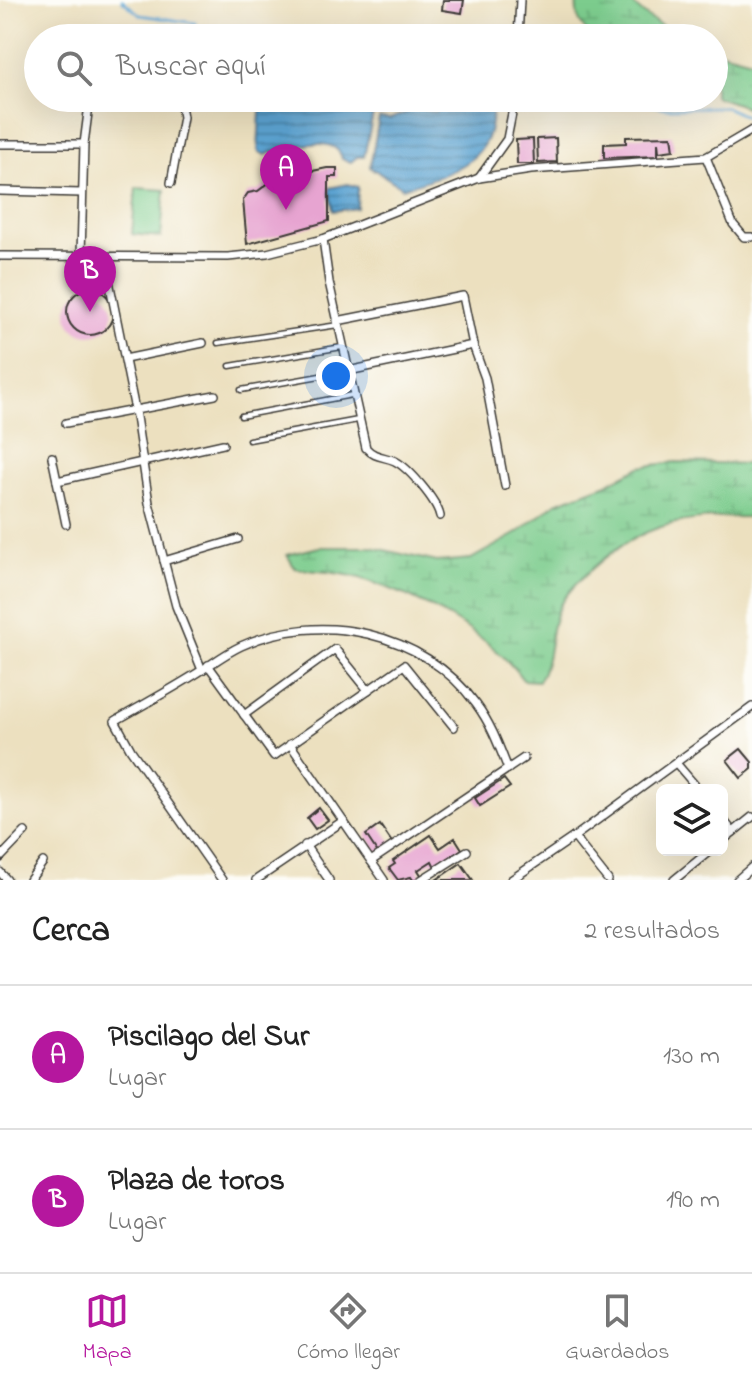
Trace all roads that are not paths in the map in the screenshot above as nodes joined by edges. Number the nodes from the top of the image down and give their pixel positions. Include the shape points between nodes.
1 (520, 0) edge
2 (519, 24) edge
3 (88, 112) edge
4 (182, 112) edge
5 (512, 112) edge
6 (752, 130) edge
7 (0, 144) edge
8 (84, 144) junction
9 (706, 157) junction
10 (479, 178) junction
11 (171, 183) dead end
12 (0, 191) edge
13 (82, 193) junction
14 (752, 237) edge
15 (323, 239) junction
16 (81, 255) junction
17 (0, 256) edge
18 (104, 256) junction
19 (338, 323) junction
20 (203, 343) dead end
21 (218, 343) dead end
22 (473, 345) junction
23 (343, 347) junction
24 (125, 359) junction
25 (230, 366) dead end
26 (348, 371) junction
27 (241, 390) dead end
28 (215, 395) dead end
29 (353, 395) junction
30 (135, 410) junction
31 (241, 416) dead end
32 (358, 420) junction
33 (66, 423) dead end
34 (249, 440) dead end
35 (223, 444) dead end
36 (52, 457) dead end
37 (142, 461) junction
38 (57, 481) junction
39 (505, 486) dead end
40 (440, 516) dead end
41 (66, 524) dead end
42 (238, 539) dead end
43 (164, 561) junction
44 (205, 668) junction
45 (368, 690) junction
46 (752, 707) edge
47 (244, 715) junction
48 (454, 727) dead end
49 (290, 744) junction
50 (524, 758) dead end
51 (676, 763) junction
52 (508, 769) junction
53 (694, 784) edge
54 (752, 817) edge
55 (343, 821) junction
56 (728, 826) edge
57 (25, 832) dead end
58 (733, 832) junction
59 (728, 836) edge
60 (574, 837) junction
61 (305, 845) junction
62 (467, 851) dead end
63 (704, 856) edge
64 (0, 858) edge
65 (371, 861) junction
66 (43, 862) dead end
67 (752, 867) edge
68 (0, 872) edge
69 (524, 872) junction
70 (7, 880) edge
71 (30, 880) edge
72 (222, 880) edge
73 (256, 880) edge
74 (329, 880) edge
75 (384, 880) edge
76 (421, 880) edge
77 (511, 880) edge
78 (529, 880) edge
79 (608, 880) edge
80 (674, 880) edge
81 (737, 880) edge

1 - 2 street
3 - 8 street
4 - 11 street
5 - 10 street via 507,139
6 - 9 street
7 - 8 street
8 - 13 street
9 - 10 street
9 - 14 street via 733,224 744,237
10 - 15 street
12 - 13 street
13 - 16 street
15 - 18 street via 228,257
15 - 19 street
16 - 17 street
16 - 18 street
18 - 24 street
19 - 21 lane
19 - 22 street via 463,296
19 - 23 street
20 - 24 street
22 - 26 street
22 - 39 street via 485,378
23 - 25 lane
23 - 26 street
24 - 30 street
26 - 27 lane
26 - 29 street
28 - 30 street
29 - 31 lane
29 - 32 street
30 - 33 street
30 - 37 street
32 - 34 lane
32 - 40 street via 366,448 406,469 438,506
35 - 37 street
36 - 38 street
37 - 38 street
37 - 43 street
38 - 41 street
42 - 43 street
43 - 44 street via 176,606
44 - 47 street
44 - 52 street via 240,646 275,634 349,629 385,638 450,675 495,734
44 - 72 street via 115,721
45 - 47 street via 335,649
45 - 48 street via 404,665
45 - 49 street
46 - 51 street
47 - 49 street via 274,756
49 - 55 street
50 - 52 street
51 - 53 street
51 - 60 street
52 - 65 street
54 - 58 street
55 - 61 street
55 - 65 street
56 - 58 street
57 - 64 street
58 - 59 street
60 - 69 street
60 - 79 street
61 - 73 street
61 - 74 street
62 - 76 street
63 - 80 street
65 - 75 street
66 - 71 street
67 - 81 street
68 - 70 street
69 - 77 street
69 - 78 street

